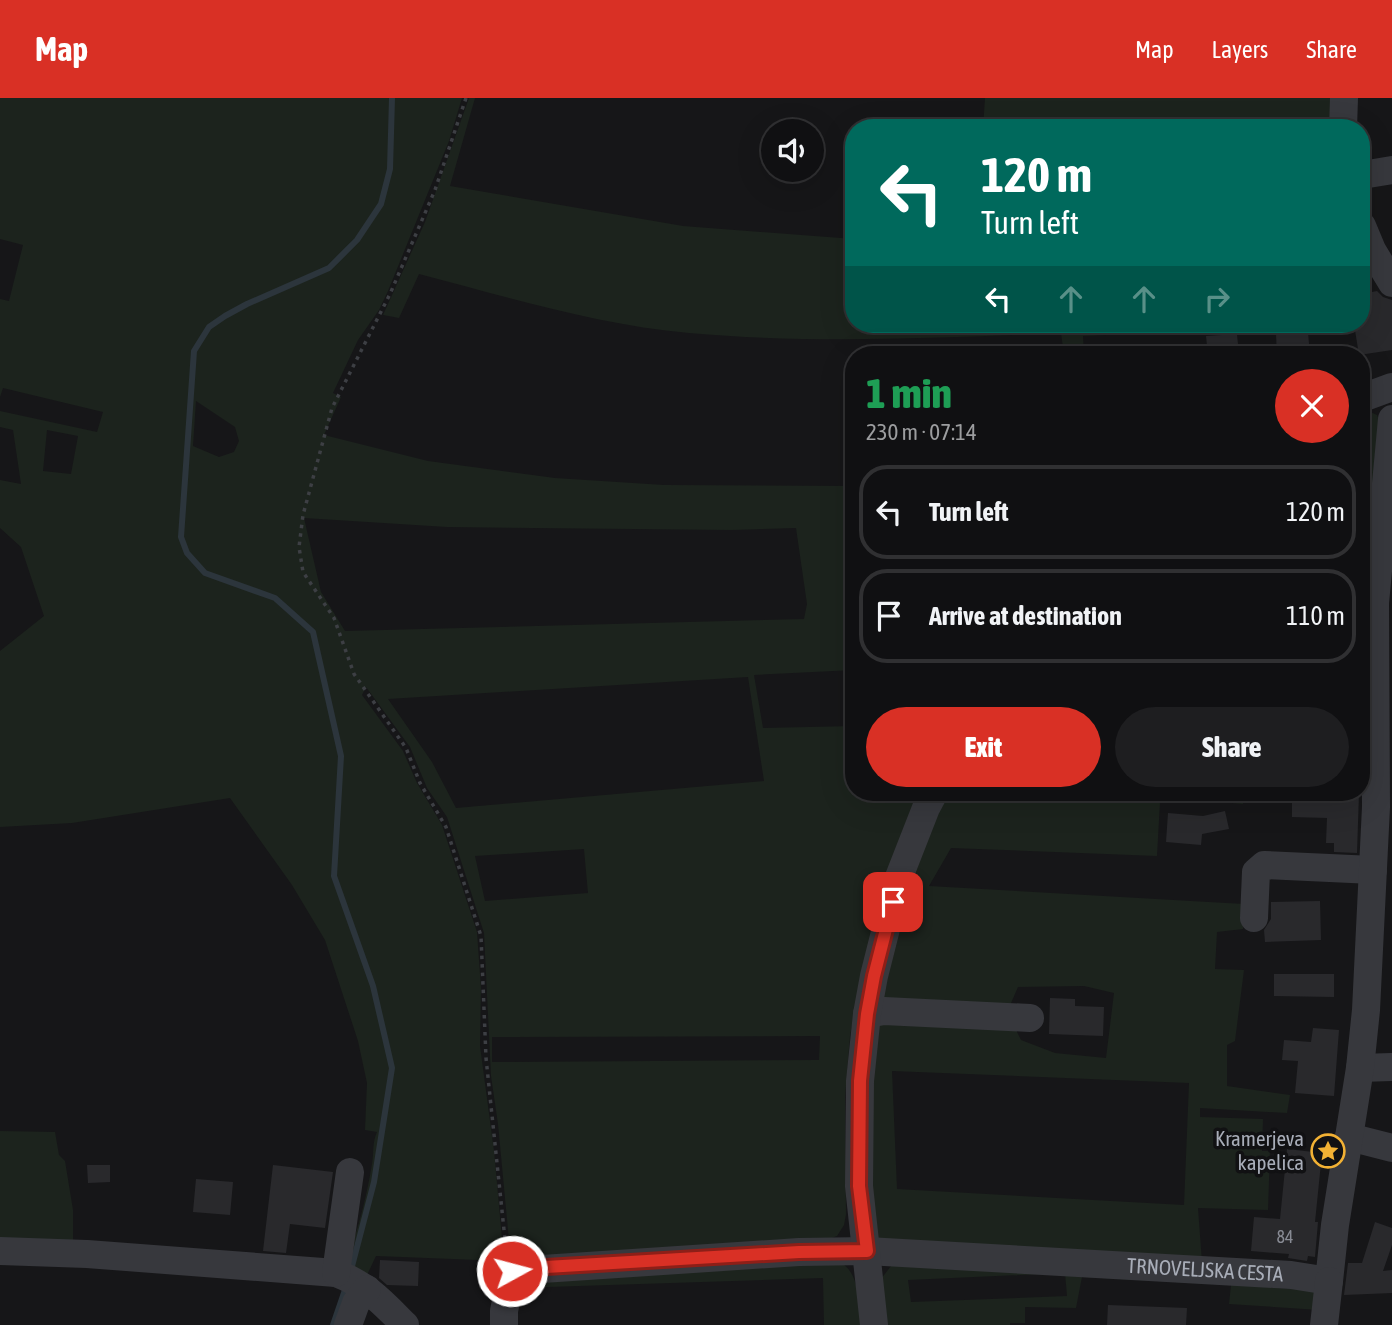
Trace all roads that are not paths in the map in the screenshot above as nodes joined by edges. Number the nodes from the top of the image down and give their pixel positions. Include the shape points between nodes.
1 (1344, 98) edge
2 (1343, 119) edge
3 (1392, 170) edge
4 (1370, 174) edge
5 (1370, 245) edge
6 (1392, 283) edge
7 (1392, 387) edge
8 (1370, 395) edge
9 (1392, 419) edge
10 (1384, 603) edge
11 (1384, 727) edge
12 (930, 801) edge
13 (1373, 870) junction
14 (1254, 918) dead end
15 (1381, 929) edge
16 (867, 1014) junction
17 (1030, 1018) dead end
18 (1392, 1067) edge
19 (1360, 1068) junction
20 (1349, 1137) junction
21 (1392, 1148) edge
22 (350, 1172) dead end
23 (0, 1251) edge
24 (867, 1251) junction
25 (350, 1280) junction
26 (1329, 1281) junction
27 (348, 1325) edge
28 (405, 1325) edge
29 (504, 1325) edge
30 (874, 1325) edge
31 (1324, 1325) edge

1 - 2 street
3 - 4 street
5 - 6 street
7 - 8 street
9 - 10 street
10 - 11 street
11 - 13 street
12 - 16 street via 899,877
13 - 14 street via 1264,866 1256,872
13 - 15 street
15 - 19 street
16 - 17 street
16 - 24 street via 860,1081 859,1186
18 - 19 street
19 - 20 street
20 - 21 street
20 - 26 street
22 - 25 street
23 - 25 street via 87,1254
24 - 26 street, TRNOVELJSKA CESTA via 1292,1275
24 - 29 street, TRNOVELJSKA CESTA via 786,1252 512,1271
24 - 30 street
25 - 27 street via 356,1303
25 - 28 street via 378,1297
26 - 31 street

